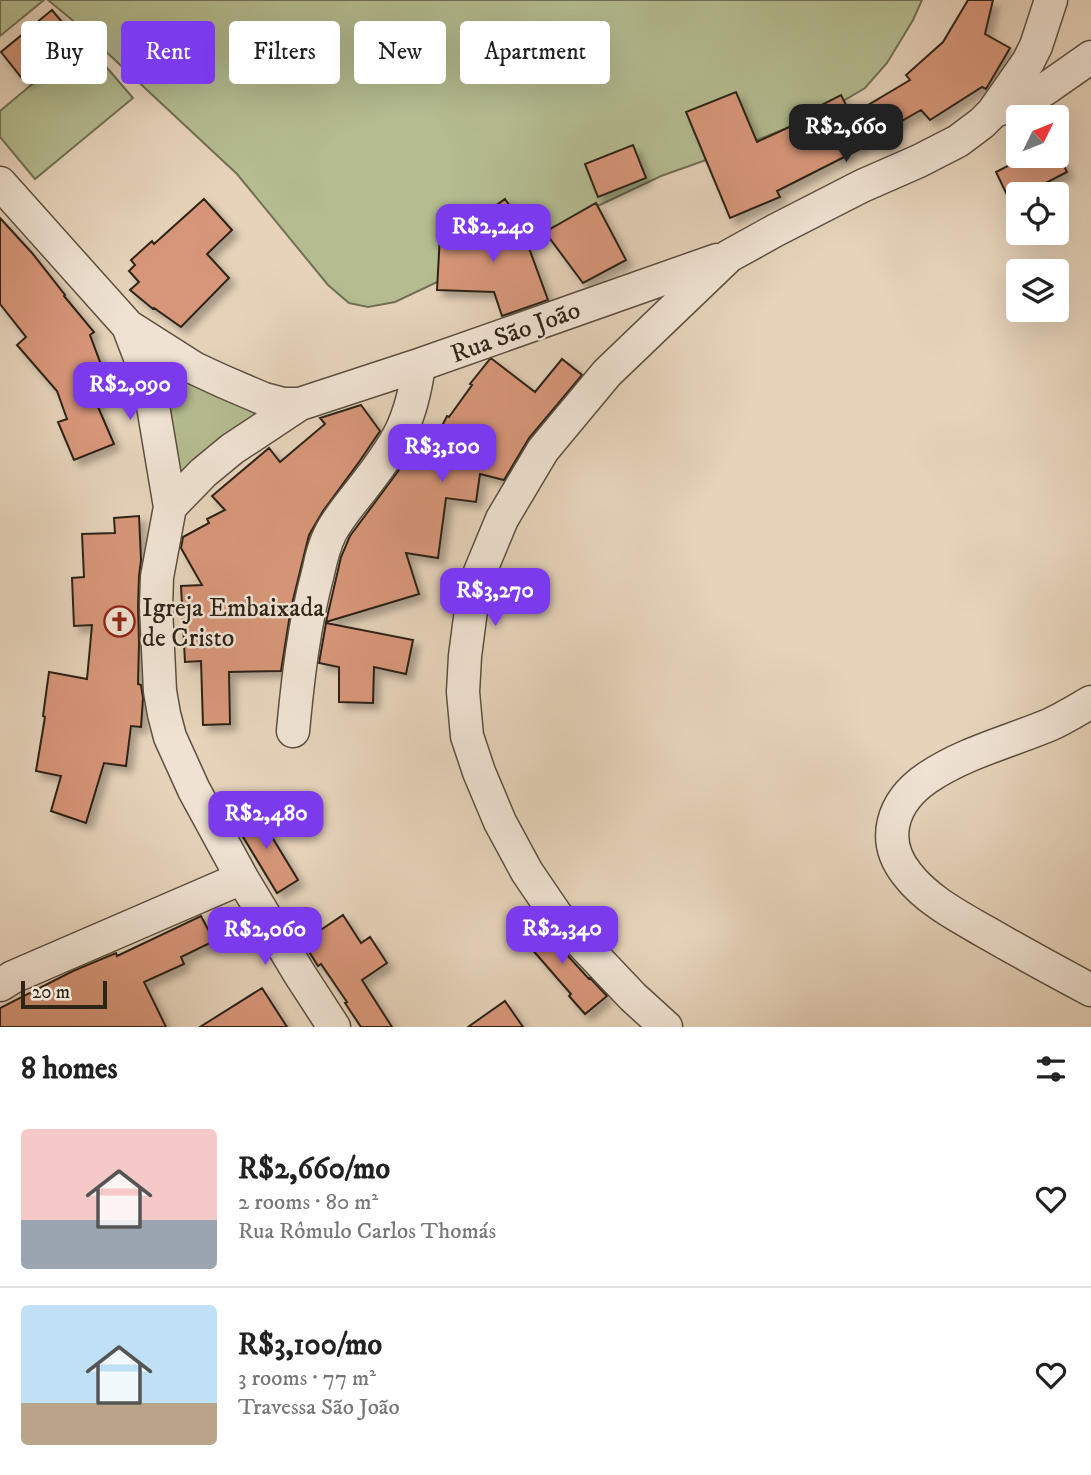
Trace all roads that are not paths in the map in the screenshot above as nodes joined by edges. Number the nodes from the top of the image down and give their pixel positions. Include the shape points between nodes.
1 (1051, 0) edge
2 (1091, 57) edge
3 (992, 112) junction
4 (0, 183) edge
5 (729, 256) junction
6 (128, 326) junction
7 (419, 365) junction
8 (300, 404) junction
9 (170, 507) junction
10 (1091, 702) edge
11 (293, 731) dead end
12 (242, 878) junction
13 (0, 985) edge
14 (1091, 990) edge
15 (334, 1027) edge
16 (666, 1027) edge

1 - 3 street via 1032,54
2 - 3 street via 1044,90
3 - 5 street via 958,141
4 - 6 street
5 - 7 street, Rua São João
5 - 16 street via 607,373 543,450 502,519 480,572 465,656 467,736 500,822 527,872 559,919
6 - 8 street via 222,381 264,399
6 - 9 street via 152,400
7 - 8 street, Rua São João
7 - 11 street via 412,406 398,440 326,542 304,638
8 - 9 street via 232,449
9 - 12 street via 156,597 164,714 179,760
10 - 14 street via 925,780 903,801 892,824 892,847 906,874 930,898
12 - 13 street
12 - 15 street

